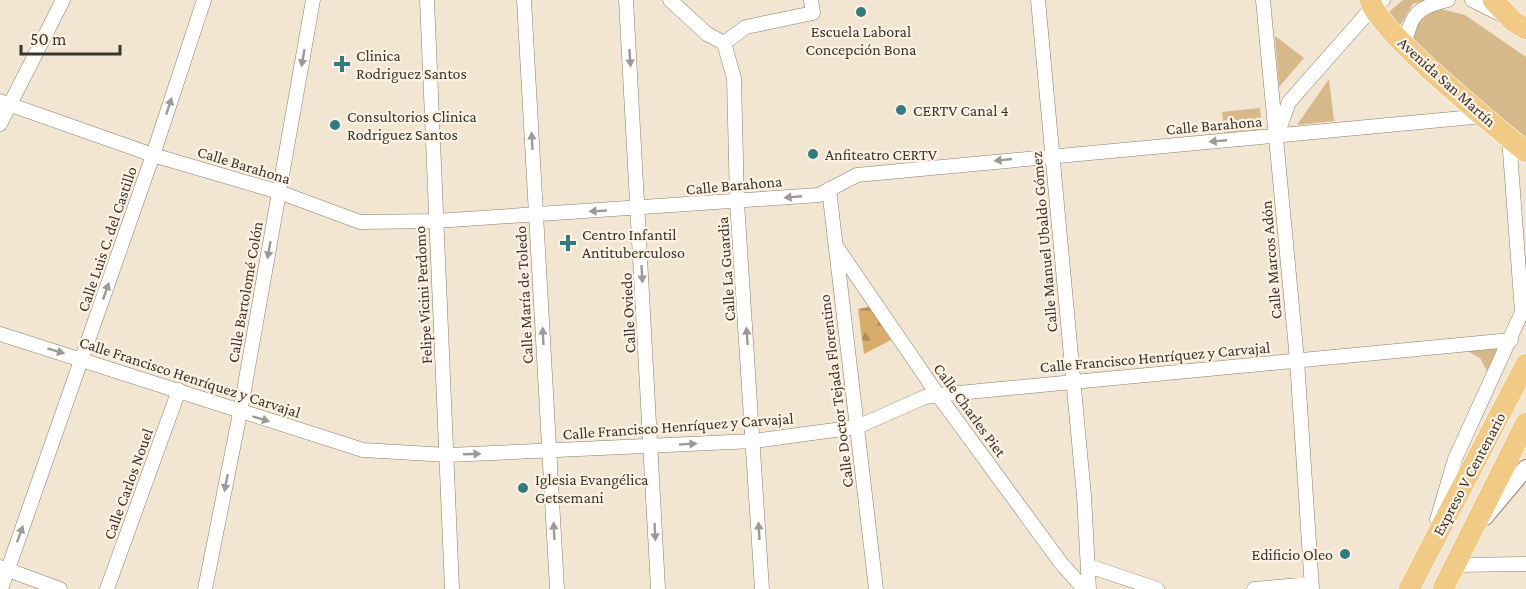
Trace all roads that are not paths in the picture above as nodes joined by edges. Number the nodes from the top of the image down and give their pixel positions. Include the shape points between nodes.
1 (63, 0) edge
2 (204, 0) edge
3 (313, 0) edge
4 (427, 0) edge
5 (524, 0) edge
6 (626, 0) edge
7 (670, 0) edge
8 (1038, 0) edge
9 (1263, 0) edge
10 (1448, 0) edge
11 (1471, 0) edge
12 (1493, 0) edge
13 (1375, 3) edge
14 (812, 7) edge
15 (1520, 25) edge
16 (724, 44) junction
17 (1405, 46) junction
18 (5, 102) edge
19 (1484, 116) junction
20 (0, 124) edge
21 (1276, 136) junction
22 (1509, 138) junction
23 (1526, 152) edge
24 (153, 155) junction
25 (1053, 155) junction
26 (829, 189) junction
27 (279, 192) junction
28 (737, 202) junction
29 (639, 209) junction
30 (536, 215) junction
31 (436, 221) junction
32 (836, 246) junction
33 (0, 334) edge
34 (1511, 340) junction
35 (82, 360) junction
36 (1297, 360) junction
37 (1526, 364) edge
38 (1072, 380) junction
39 (179, 390) junction
40 (938, 395) junction
41 (240, 413) junction
42 (1526, 423) edge
43 (857, 427) junction
44 (754, 441) junction
45 (651, 445) junction
46 (549, 452) junction
47 (448, 455) junction
48 (1526, 468) edge
49 (1471, 534) junction
50 (1427, 551) junction
51 (1526, 564) edge
52 (1456, 565) junction
53 (1089, 566) junction
54 (4, 569) edge
55 (1312, 586) edge
56 (1, 589) edge
57 (60, 589) edge
58 (108, 589) edge
59 (205, 589) edge
60 (452, 589) edge
61 (557, 589) edge
62 (658, 589) edge
63 (762, 589) edge
64 (876, 589) edge
65 (1084, 589) edge
66 (1089, 589) edge
67 (1157, 589) edge
68 (1254, 589) edge
69 (1409, 589) edge
70 (1443, 589) edge

1 - 18 street
24 -> 2 street, Calle Luis C. del Castillo
3 -> 27 street, Calle Bartolomé Colón
4 - 31 street, Felipe Vicini Perdomo
30 -> 5 street, Calle María de Toledo
6 -> 29 street, Calle Oviedo
7 - 16 street via 706,34
8 - 25 street, Calle Manuel Ubaldo Gómez
9 - 21 street, Calle Marcos Adón
10 - 17 street via 1419,10 1411,20
11 - 15 street
12 - 15 main road
13 - 17 main road, Avenida San Martín
13 - 21 street via 1289,102
14 - 16 street via 746,27
16 - 28 street, Calle La Guardia via 734,78
17 - 19 main road, Avenida San Martín
18 - 20 street
18 - 24 street, Calle Barahona
19 - 21 street, Calle Barahona
19 - 22 main road, Avenida San Martín
21 -> 25 street, Calle Barahona
21 - 36 street, Calle Marcos Adón
22 - 23 main road, Avenida San Martín
22 - 34 street, Expreso V Centenario via 1522,312
24 - 27 street, Calle Barahona
35 -> 24 street, Calle Luis C. del Castillo
25 -> 26 street, Calle Barahona via 857,175
25 - 38 street, Calle Manuel Ubaldo Gómez
26 -> 28 street, Calle Barahona via 819,195
26 - 32 street, Calle Doctor Tejada Florentino
27 - 31 street, Calle Barahona via 360,222
27 -> 41 street, Calle Bartolomé Colón
28 - 29 street, Calle Barahona
44 -> 28 street, Calle La Guardia
29 -> 30 street, Calle Barahona
29 -> 45 street, Calle Oviedo
30 - 31 street, Calle Barahona
46 -> 30 street, Calle María de Toledo
31 - 47 street, Felipe Vicini Perdomo
32 - 40 street, Calle Charles Piet
32 - 43 street, Calle Doctor Tejada Florentino
33 -> 35 street, Calle Francisco Henríquez y Carvajal
34 - 36 street, Calle Francisco Henríquez y Carvajal
34 - 50 street, Expreso V Centenario via 1455,459
35 - 39 street, Calle Francisco Henríquez y Carvajal
54 -> 35 street, Calle Luis C. del Castillo
36 - 38 street, Calle Francisco Henríquez y Carvajal
36 - 55 street, Calle Marcos Adón
37 - 50 main road, Expreso V Centenario
38 - 40 street, Calle Francisco Henríquez y Carvajal
38 - 53 street, Calle Manuel Ubaldo Gómez
39 - 41 street, Calle Francisco Henríquez y Carvajal
39 - 58 street, Calle Carlos Nouel
40 - 43 street, Calle Francisco Henríquez y Carvajal
40 - 65 street, Calle Charles Piet
41 -> 47 street, Calle Francisco Henríquez y Carvajal via 363,450
41 -> 59 street, Calle Bartolomé Colón
42 - 49 main road, Expreso V Centenario
43 - 44 street, Calle Francisco Henríquez y Carvajal
43 - 64 street, Calle Doctor Tejada Florentino
45 -> 44 street, Calle Francisco Henríquez y Carvajal
63 -> 44 street, Calle La Guardia
45 - 46 street, Calle Francisco Henríquez y Carvajal
45 -> 62 street, Calle Oviedo
47 -> 46 street, Calle Francisco Henríquez y Carvajal
61 -> 46 street, Calle María de Toledo
47 - 60 street, Felipe Vicini Perdomo
48 - 49 street, Expreso V Centenario
49 - 52 main road, Expreso V Centenario
50 - 69 main road, Expreso V Centenario
51 - 52 street
52 - 70 main road, Expreso V Centenario
53 - 66 street, Calle Manuel Ubaldo Gómez
53 - 67 street
54 - 56 street, Calle Luis C. del Castillo
54 - 57 street
55 - 68 street

